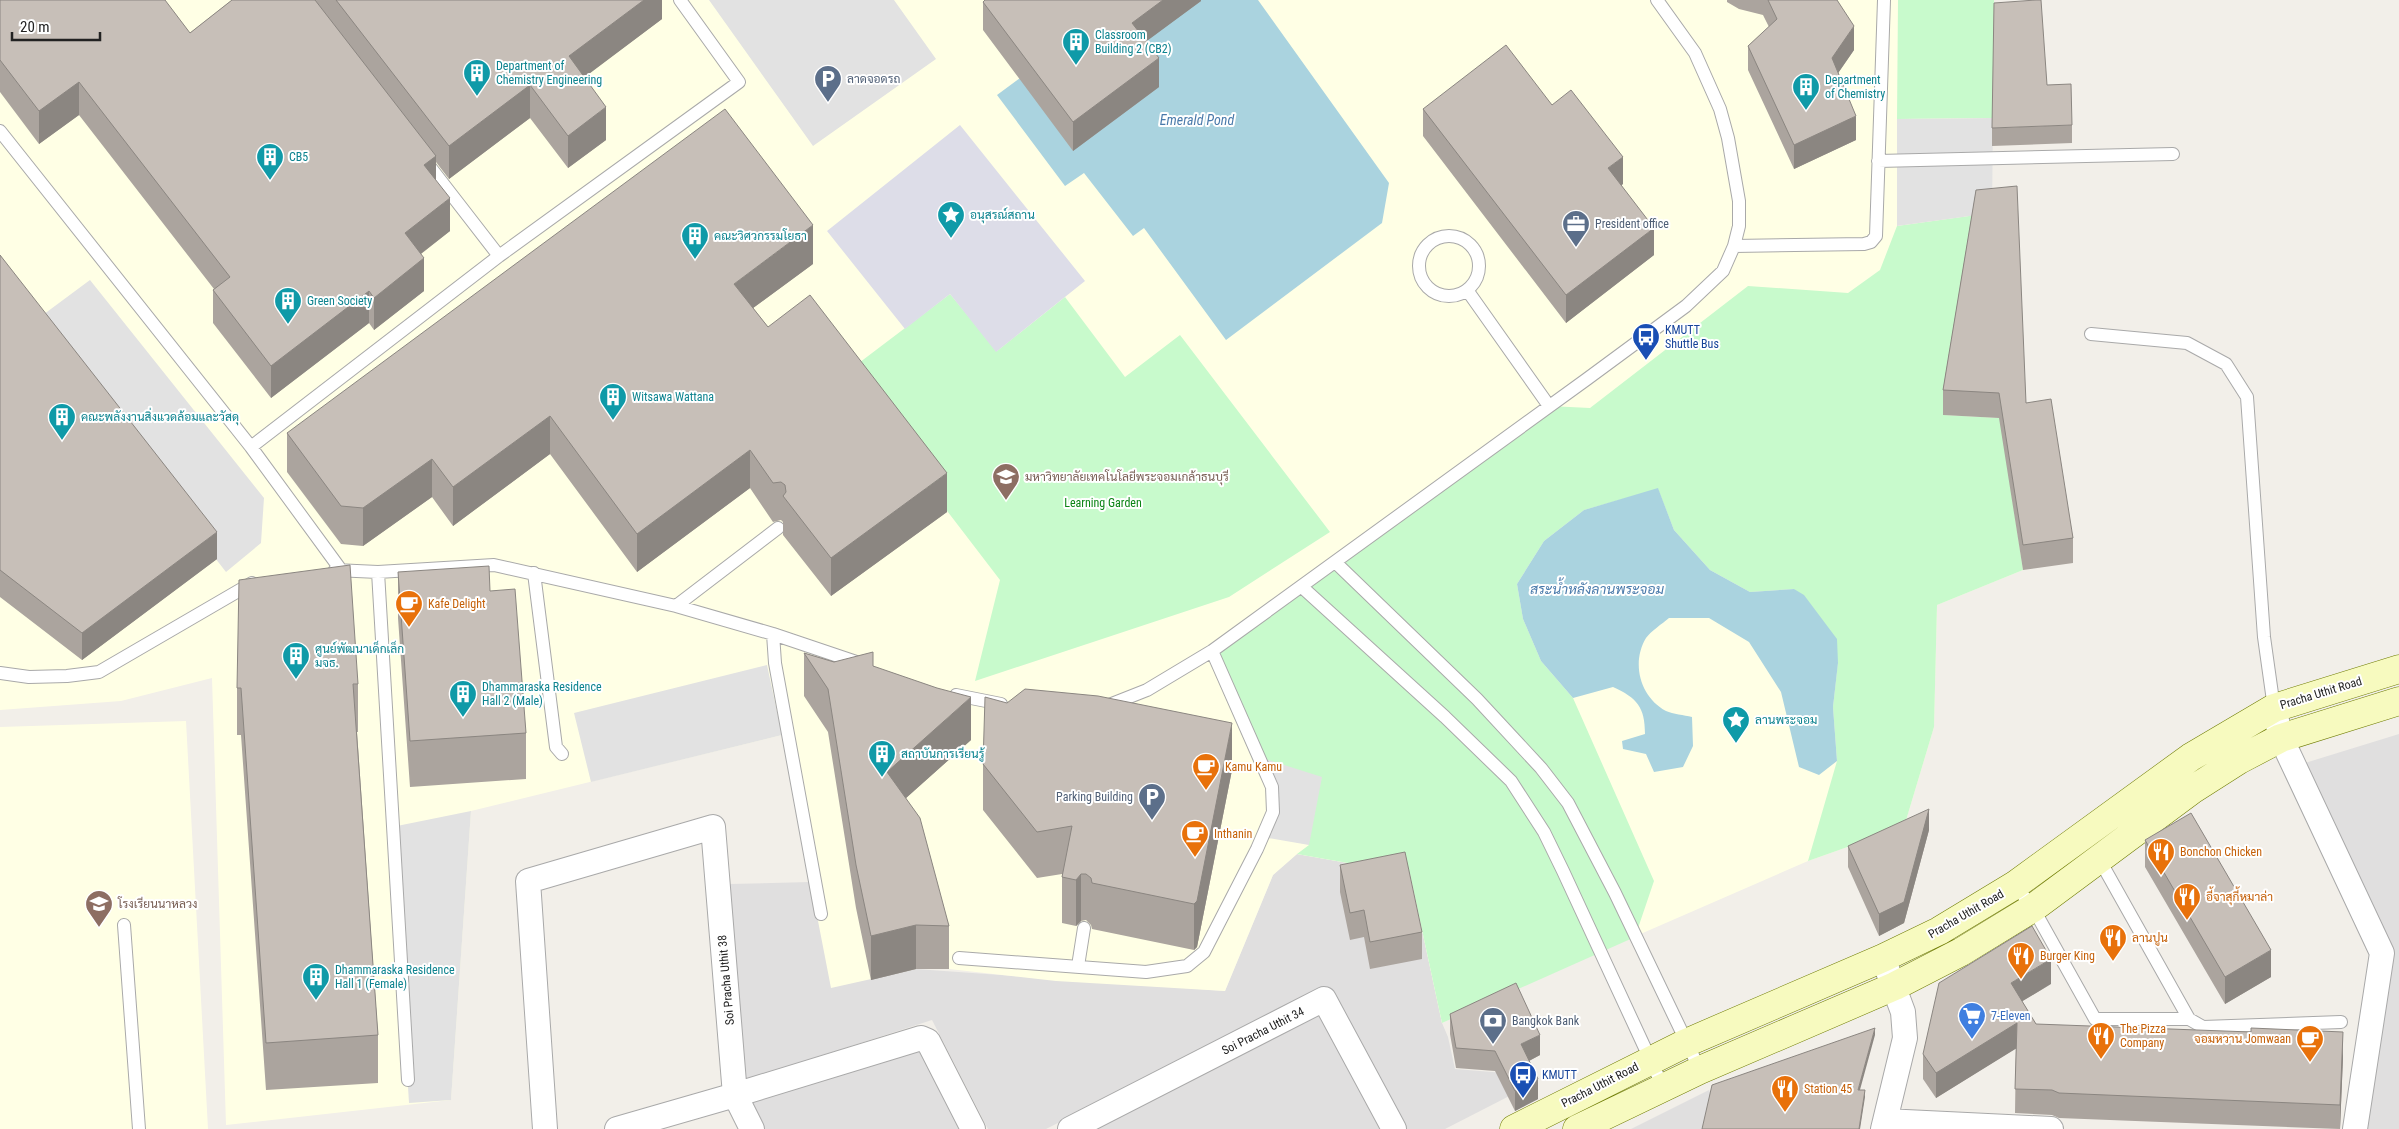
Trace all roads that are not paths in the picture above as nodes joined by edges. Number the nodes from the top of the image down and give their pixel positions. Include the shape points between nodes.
1 (680, 0) edge
2 (1657, 0) edge
3 (1884, 0) edge
4 (0, 130) edge
5 (2173, 154) dead end
6 (420, 155) edge
7 (1878, 161) junction
8 (1734, 246) junction
9 (499, 256) junction
10 (1467, 290) junction
11 (2091, 334) dead end
12 (1549, 406) junction
13 (251, 447) junction
14 (778, 528) dead end
15 (1335, 562) junction
16 (341, 570) junction
17 (322, 572) edge
18 (378, 572) junction
19 (534, 574) junction
20 (264, 576) edge
21 (1302, 587) junction
22 (676, 606) junction
23 (773, 634) junction
24 (1212, 651) junction
25 (876, 668) edge
26 (2399, 670) edge
27 (0, 673) edge
28 (941, 691) edge
29 (2399, 701) edge
30 (1014, 706) edge
31 (2274, 708) junction
32 (1093, 710) edge
33 (2281, 738) junction
34 (562, 754) dead end
35 (2086, 835) junction
36 (2099, 859) junction
37 (2016, 885) junction
38 (2033, 908) junction
39 (821, 914) dead end
40 (124, 925) dead end
41 (1084, 928) dead end
42 (959, 958) dead end
43 (1883, 958) junction
44 (1078, 966) junction
45 (1895, 986) junction
46 (2189, 1019) junction
47 (2341, 1022) dead end
48 (1686, 1043) junction
49 (1652, 1059) junction
50 (1700, 1070) junction
51 (408, 1080) dead end
52 (1663, 1087) junction
53 (735, 1095) junction
54 (1884, 1125) edge
55 (139, 1129) edge
56 (545, 1129) edge
57 (617, 1129) edge
58 (752, 1129) edge
59 (973, 1129) edge
60 (1070, 1129) edge
61 (1394, 1129) edge
62 (1514, 1129) edge
63 (1577, 1129) edge
64 (2051, 1129) edge
65 (2354, 1129) edge

1 - 9 lane via 739,82
2 - 8 lane via 1695,53 1720,109 1739,201 1739,226
3 - 7 lane
4 - 13 lane
5 - 7 lane
6 - 9 lane
7 - 8 lane via 1876,236 1871,242
8 - 12 lane via 1723,271 1686,306
9 - 13 lane
10 - 10 lane via 1458,295 1443,296 1430,290 1423,282 1419,262 1428,245 1446,236 1464,240 1472,247 1477,255 1478,274
10 - 12 lane
11 - 31 lane via 2187,343 2226,364 2248,397 2264,637
12 - 15 lane
13 - 16 lane
14 - 22 lane
15 - 21 lane
15 - 48 lane via 1477,699 1542,768 1568,803
16 - 17 lane
16 - 18 lane
18 - 19 lane via 494,565
18 - 51 lane
19 - 22 lane
19 - 34 lane via 556,747
20 - 27 lane via 99,672 29,677
21 - 24 lane
21 - 49 lane via 1511,781 1544,832
22 - 23 lane
23 - 25 lane
23 - 39 lane via 775,663
24 - 32 lane via 1147,690
24 - 44 lane via 1272,787 1273,812 1204,952 1188,966 1146,972
26 - 31 main road, Pracha Uthit Road
28 - 30 lane
29 - 33 main road
31 - 33 street
31 - 35 main road, Pracha Uthit Road via 2191,757
33 - 36 main road via 2192,790
33 - 65 street via 2382,953
35 - 36 lane
35 - 37 main road, Pracha Uthit Road
36 - 38 main road
36 - 46 lane
37 - 38 lane
37 - 43 main road, Pracha Uthit Road via 1940,931
38 - 45 main road via 1961,952
38 - 46 lane via 2095,1019
40 - 55 lane
41 - 44 lane
42 - 44 lane
43 - 45 street
43 - 48 main road, Pracha Uthit Road
45 - 50 main road
45 - 54 street via 1903,1012 1905,1038
46 - 47 lane via 2203,1027
48 - 49 main road, Pracha Uthit Road
48 - 50 lane
49 - 52 lane
49 - 62 main road, Pracha Uthit Road
50 - 52 main road
52 - 63 main road
53 - 56 street, Soi Pracha Uthit 38 via 713,827 528,881
53 - 57 street
53 - 58 street, Soi Pracha Uthit 38
53 - 59 street via 921,1038 928,1041
54 - 64 street
60 - 61 street, Soi Pracha Uthit 34 via 1324,999

